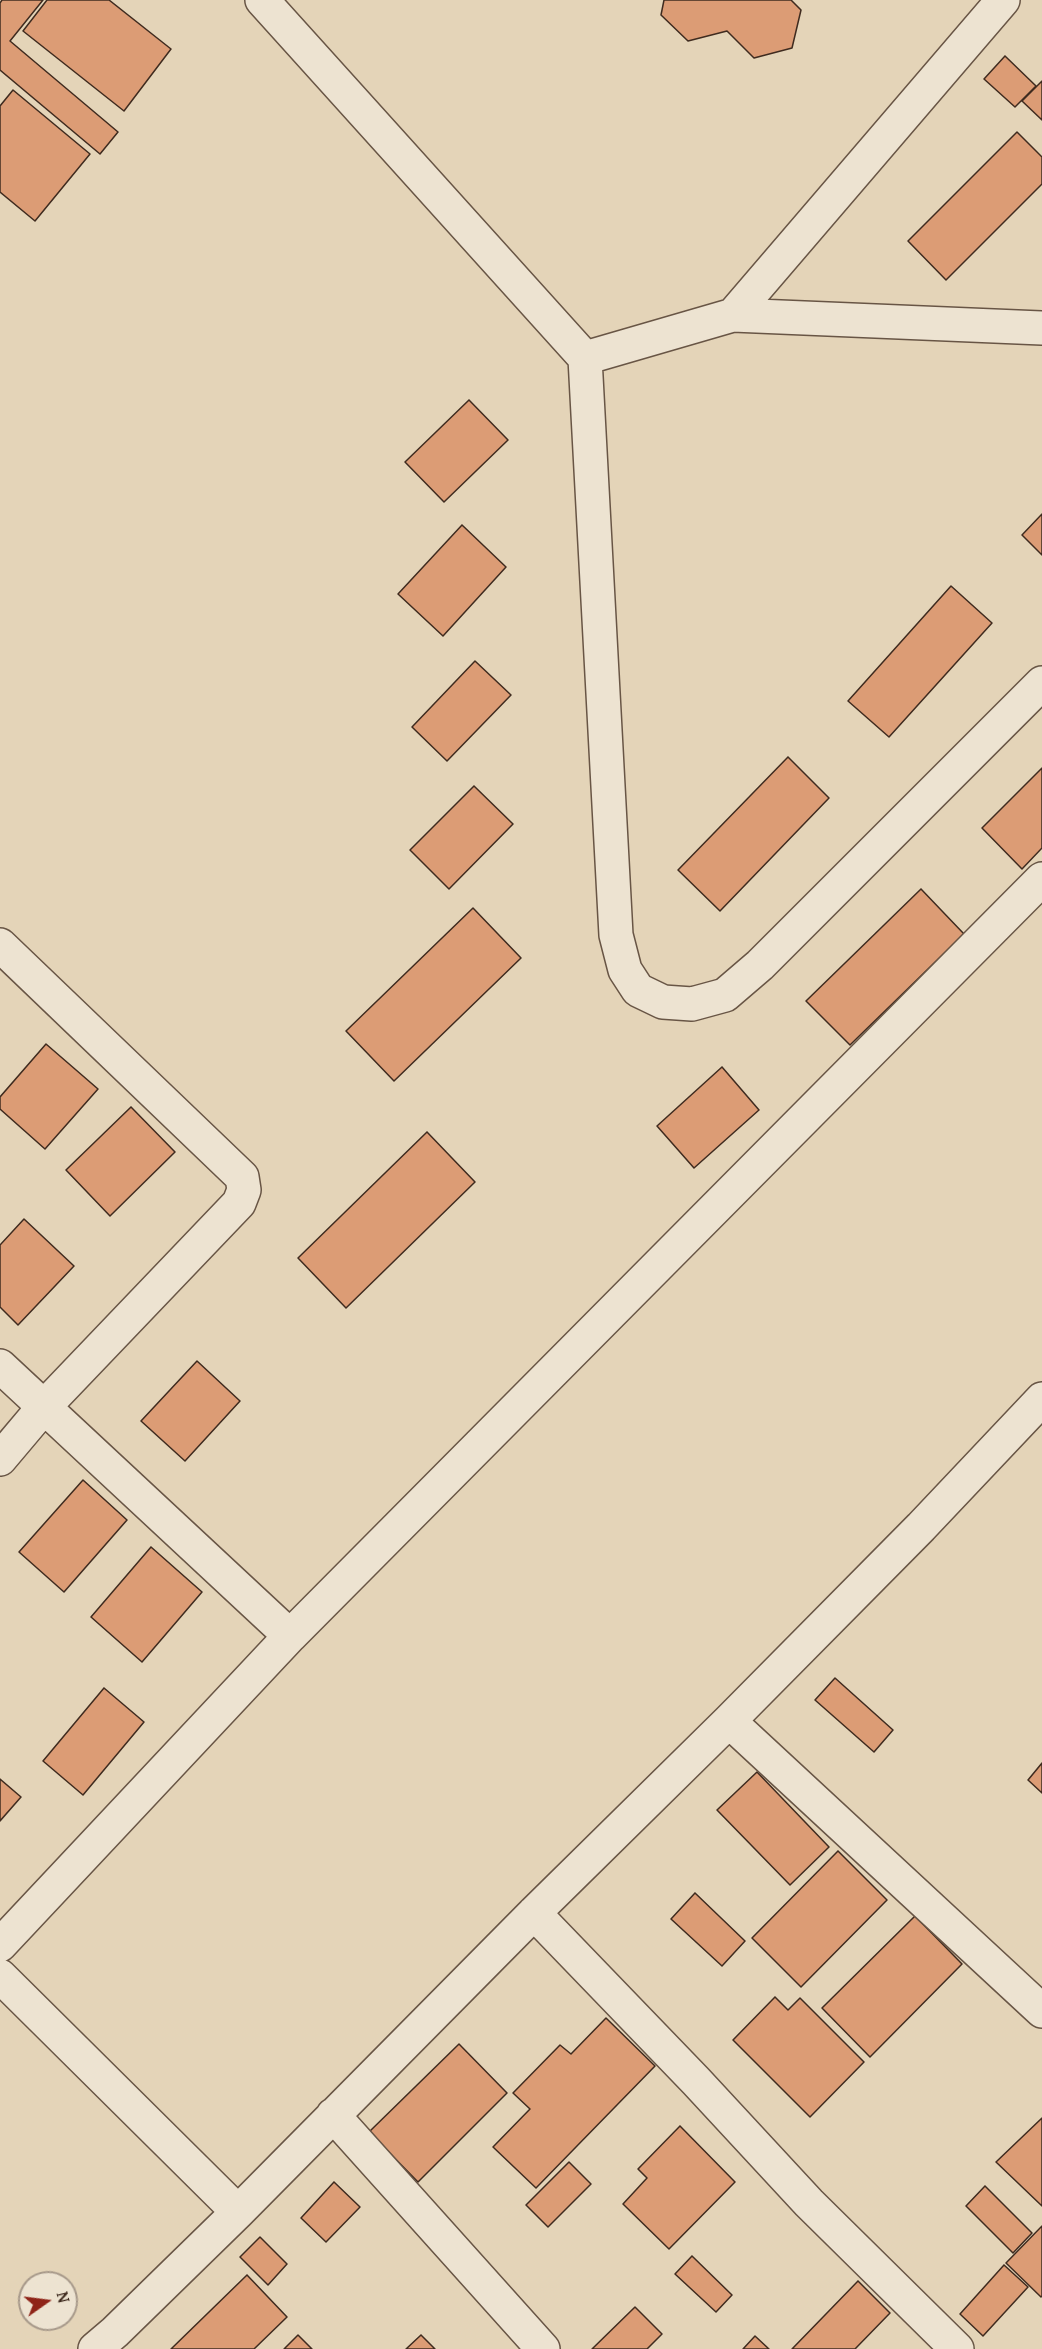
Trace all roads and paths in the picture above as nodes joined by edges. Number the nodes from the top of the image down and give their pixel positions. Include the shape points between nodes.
1 (262, 0) edge
2 (999, 2) edge
3 (733, 315) junction
4 (1042, 328) edge
5 (585, 358) junction
6 (1042, 683) edge
7 (1042, 879) edge
8 (5, 961) edge
9 (0, 1366) edge
10 (1042, 1399) edge
11 (42, 1408) junction
12 (0, 1459) edge
13 (290, 1636) junction
14 (729, 1720) junction
15 (534, 1913) junction
16 (0, 1945) edge
17 (0, 1976) edge
18 (1042, 2011) edge
19 (333, 2115) junction
20 (238, 2212) junction
21 (114, 2343) edge
22 (543, 2349) edge
23 (957, 2349) edge

1 - 5 street
2 - 3 street
3 - 4 street
3 - 5 street
5 - 6 street via 616,935 624,970 638,990 663,1002 692,1004 725,995 760,965
7 - 13 street
8 - 11 street via 242,1177 244,1190 239,1203
9 - 11 street
10 - 14 street
11 - 12 street
11 - 13 street
13 - 16 street
14 - 15 street
14 - 18 street
15 - 19 street
15 - 23 street via 808,2203
17 - 20 street
19 - 20 street
19 - 22 street
20 - 21 street

